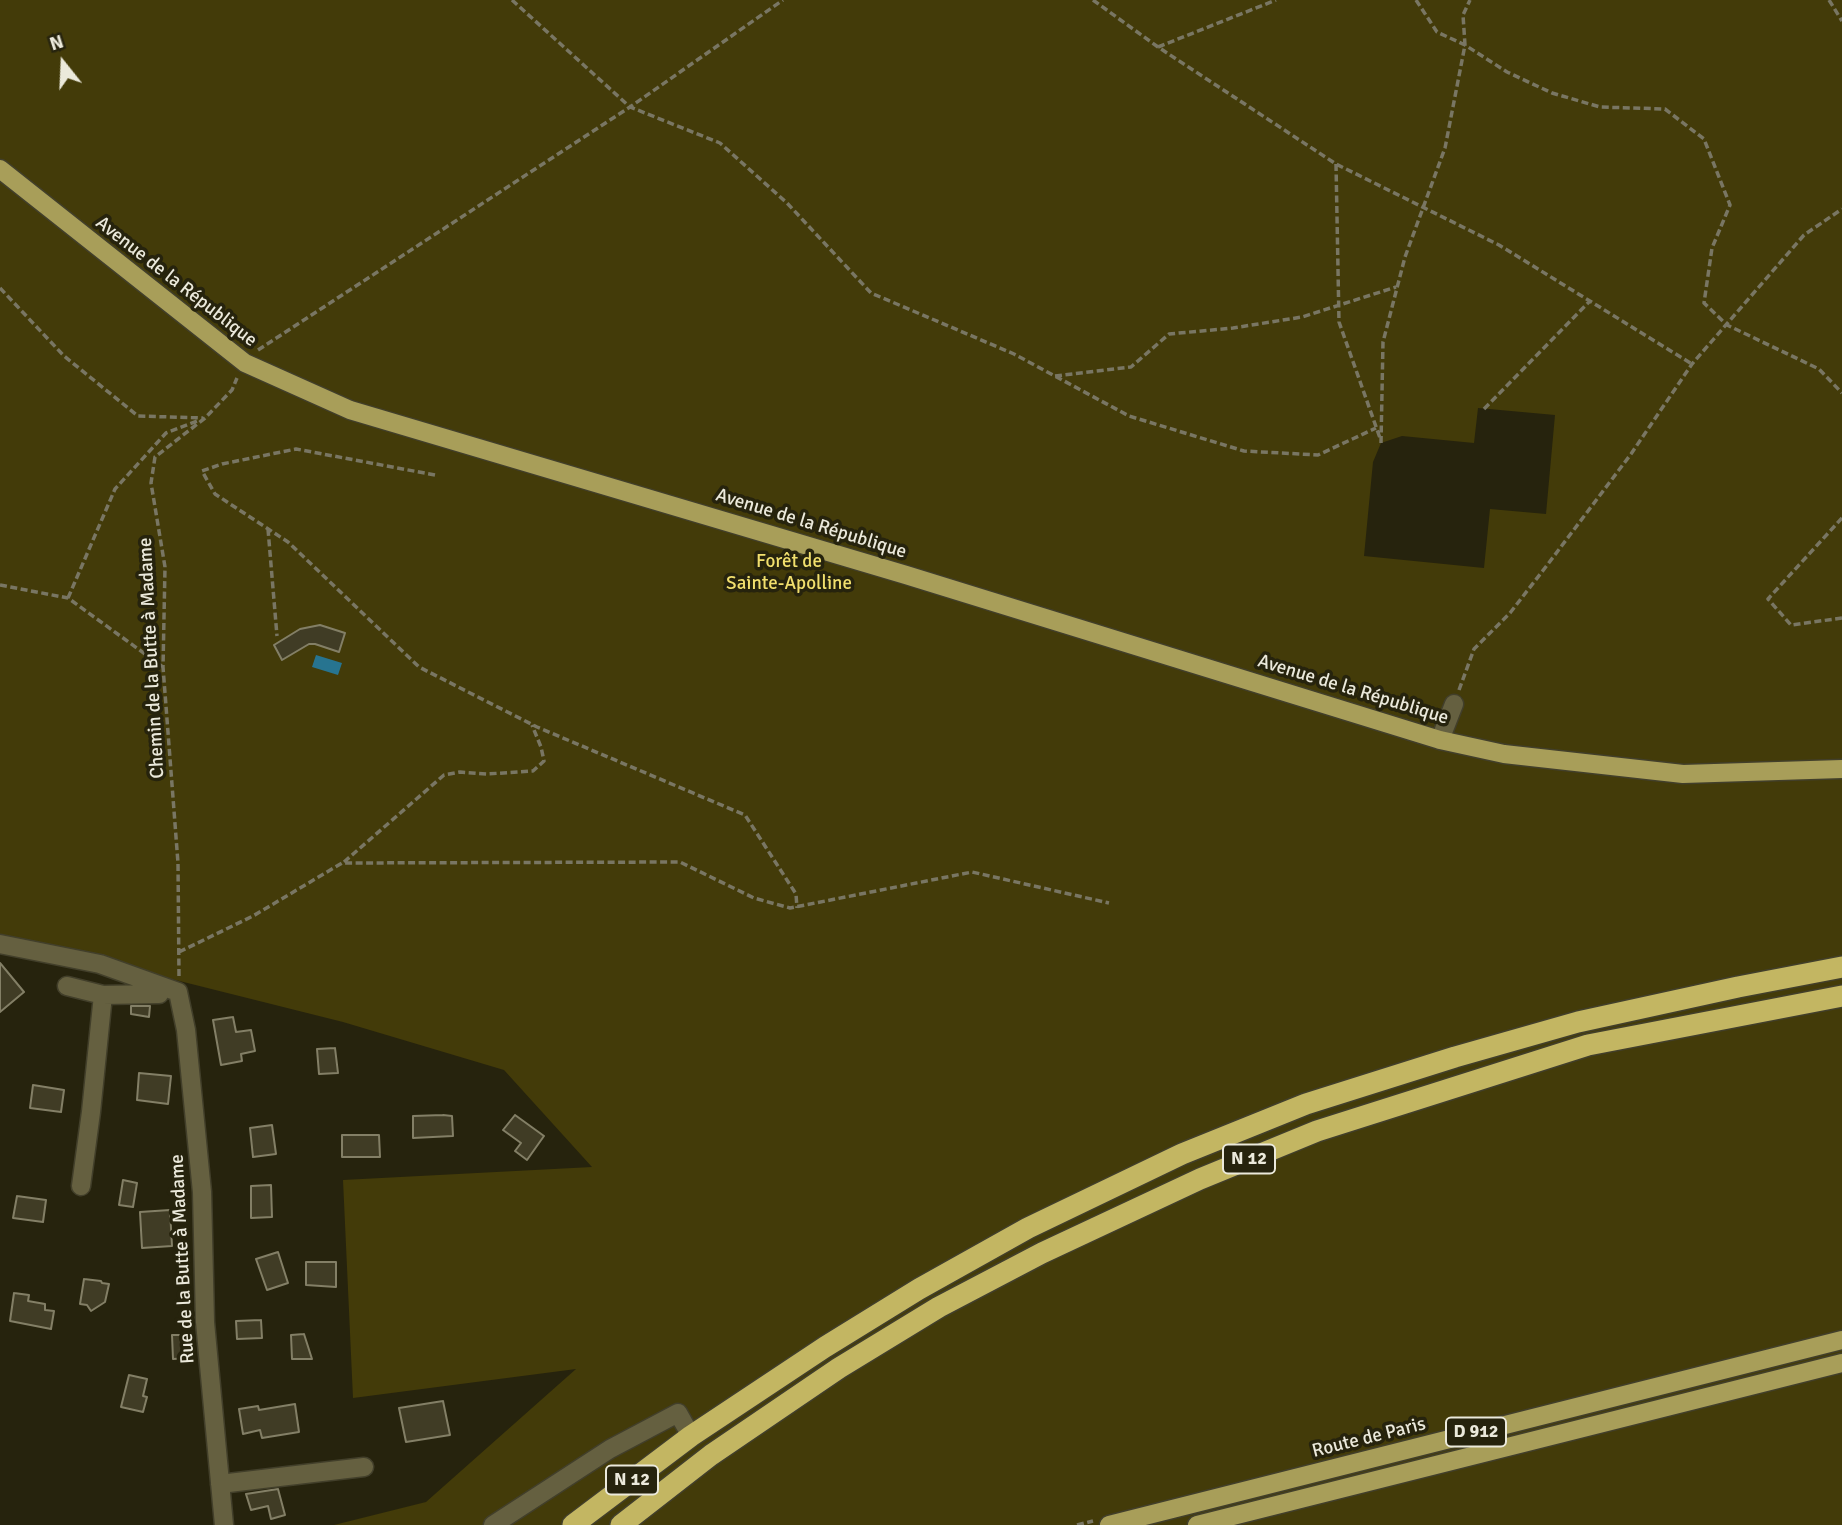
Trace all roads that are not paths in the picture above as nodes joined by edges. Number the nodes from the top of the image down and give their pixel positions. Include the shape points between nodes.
1 (0, 169) edge
2 (1454, 704) road end
3 (1440, 740) junction
4 (1842, 769) edge
5 (0, 944) edge
6 (1842, 967) edge
7 (67, 986) dead end
8 (170, 989) junction
9 (103, 995) junction
10 (1842, 996) edge
11 (81, 1186) dead end
12 (1842, 1340) edge
13 (1842, 1363) edge
14 (691, 1436) junction
15 (364, 1467) dead end
16 (220, 1484) junction
17 (224, 1525) edge
18 (493, 1525) edge
19 (573, 1525) edge
20 (621, 1525) edge
21 (1109, 1525) edge
22 (1197, 1525) edge

1 - 3 main road, Avenue de la République via 245,363 350,410
2 - 3 street
3 - 4 main road, Avenue de la République via 1504,754 1683,774
5 - 8 street via 100,964
6 - 14 highway, N 12 via 1578,1022 1306,1104 1194,1149 1028,1228 919,1289
7 - 9 street
8 - 9 street via 159,994
8 - 16 street, Rue de la Butte à Madame via 186,1030 202,1192 205,1322
9 - 11 street
10 - 20 highway, N 12 via 1588,1045 1317,1131 1200,1179 1042,1252 939,1307 711,1455
12 - 21 main road, Route de Paris / D 912
13 - 22 main road, D 912
14 - 18 street via 678,1413 610,1449
14 - 19 highway, N 12
15 - 16 street
16 - 17 street, Rue de la Butte à Madame

